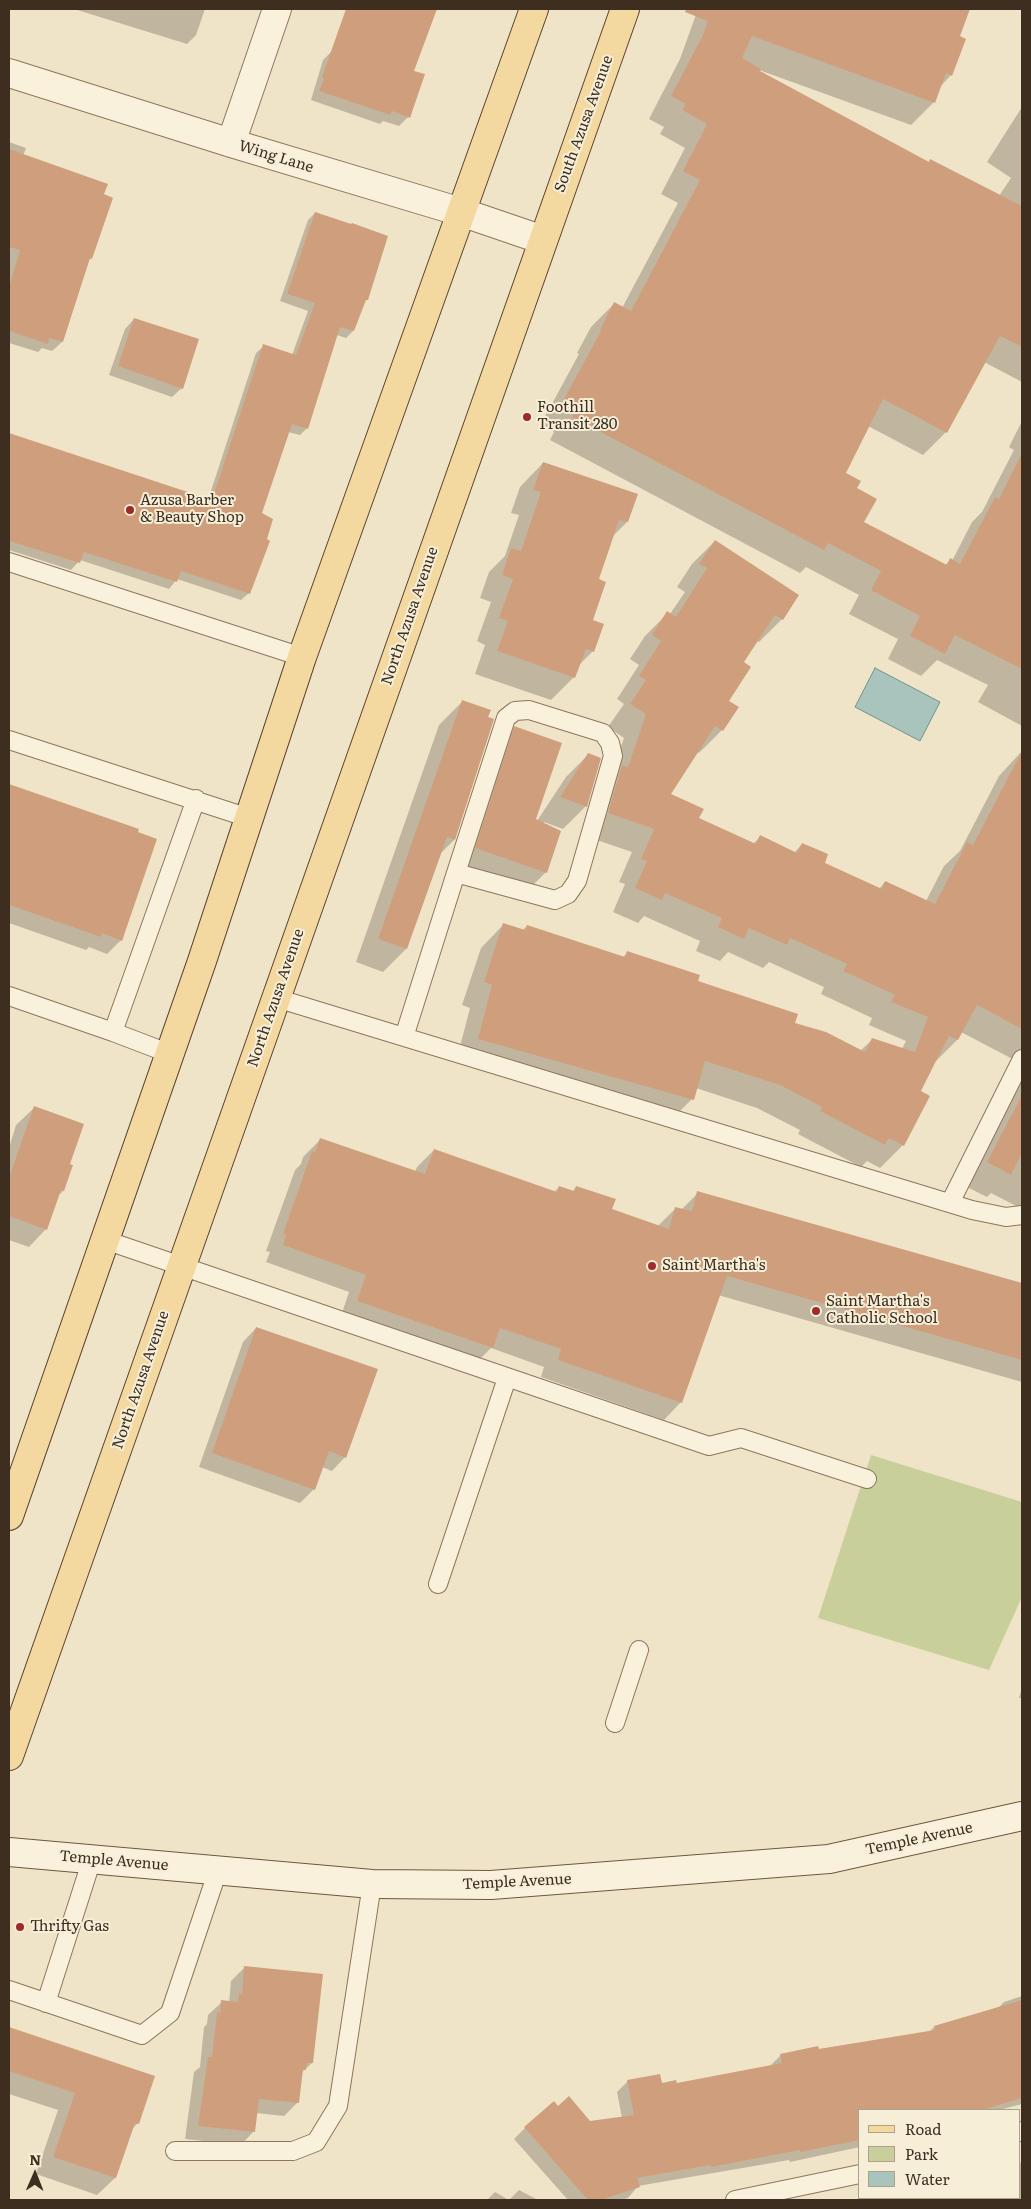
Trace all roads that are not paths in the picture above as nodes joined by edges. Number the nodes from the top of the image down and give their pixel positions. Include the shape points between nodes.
1 (277, 9) edge
2 (534, 9) edge
3 (625, 9) edge
4 (9, 73) edge
5 (231, 143) junction
6 (461, 212) junction
7 (543, 240) junction
8 (9, 562) edge
9 (302, 657) junction
10 (9, 740) edge
11 (196, 799) junction
12 (249, 818) junction
13 (456, 873) junction
14 (9, 996) edge
15 (276, 998) junction
16 (113, 1032) junction
17 (404, 1037) junction
18 (168, 1053) junction
19 (1022, 1059) edge
20 (950, 1203) junction
21 (1022, 1215) edge
22 (104, 1240) junction
23 (181, 1267) junction
24 (507, 1378) junction
25 (867, 1479) dead end
26 (9, 1516) edge
27 (438, 1584) dead end
28 (639, 1650) dead end
29 (615, 1724) dead end
30 (9, 1756) edge
31 (1022, 1816) edge
32 (9, 1852) edge
33 (92, 1859) junction
34 (218, 1870) junction
35 (372, 1884) junction
36 (9, 1990) edge
37 (46, 2003) junction
38 (175, 2151) dead end
39 (858, 2174) edge
40 (735, 2200) edge

1 - 5 main road
2 - 6 main road
3 - 7 main road, South Azusa Avenue
4 - 5 main road, Wing Lane
5 - 6 main road, Wing Lane
6 - 7 main road, Wing Lane
6 - 9 main road
7 - 15 main road, North Azusa Avenue
8 - 9 lane
9 - 12 main road
10 - 11 lane
11 - 12 lane
11 - 16 lane
12 - 18 main road
13 - 13 lane via 506,718 515,712 530,710 603,733 613,756 577,881 568,894 555,900
13 - 17 lane
14 - 16 lane
15 - 17 lane
15 - 23 main road, North Azusa Avenue
16 - 18 lane
17 - 20 lane
18 - 22 main road
19 - 20 lane
20 - 21 lane via 1006,1217
22 - 23 lane
22 - 26 main road
23 - 24 lane
23 - 30 main road, North Azusa Avenue
24 - 25 lane via 709,1446 741,1438
24 - 27 lane
28 - 29 lane
31 - 35 main road, Temple Avenue via 829,1859 491,1885
32 - 33 main road, Temple Avenue
33 - 34 main road, Temple Avenue
33 - 37 lane
34 - 35 main road, Temple Avenue
34 - 37 lane via 170,2013 142,2035
35 - 38 lane via 338,2106 316,2142 293,2151
36 - 37 lane
39 - 40 lane

